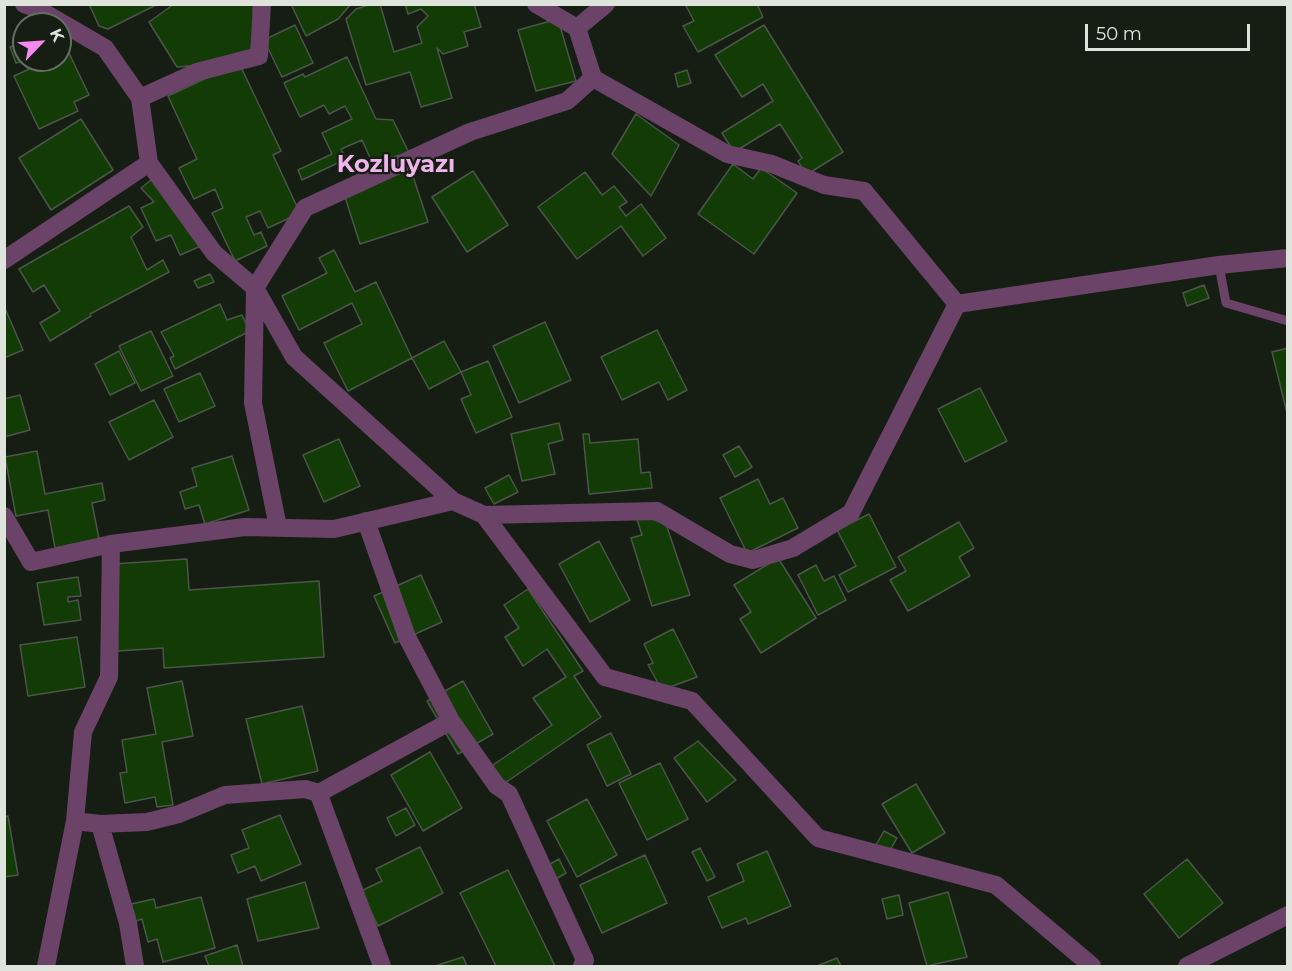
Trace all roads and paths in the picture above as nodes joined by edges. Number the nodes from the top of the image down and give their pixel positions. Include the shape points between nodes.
1 (24, 4) edge
2 (262, 4) edge
3 (536, 4) edge
4 (606, 4) edge
5 (576, 28) junction
6 (593, 78) junction
7 (140, 98) junction
8 (149, 162) junction
9 (1287, 258) edge
10 (4, 260) edge
11 (1219, 266) junction
12 (255, 288) junction
13 (957, 304) junction
14 (1287, 321) edge
15 (453, 501) junction
16 (484, 515) junction
17 (4, 516) edge
18 (366, 521) junction
19 (278, 528) junction
20 (111, 544) junction
21 (451, 721) junction
22 (318, 792) junction
23 (75, 821) junction
24 (100, 824) junction
25 (1287, 915) edge
26 (46, 966) edge
27 (135, 966) edge
28 (382, 966) edge
29 (582, 966) edge
30 (1092, 966) edge
31 (1187, 966) edge

1 - 7 street via 105,48
2 - 7 street via 259,56 197,72
3 - 5 street
4 - 5 street
5 - 6 street
6 - 12 street via 567,101 470,132 305,208
6 - 13 street via 727,154 772,164 824,185 864,192
7 - 8 street
8 - 10 street
8 - 12 street via 214,253
9 - 11 street
11 - 13 street
11 - 14 lane via 1226,303
12 - 15 street via 294,357
12 - 19 street via 253,403
13 - 16 street via 851,513 793,548 753,560 730,554 657,511
15 - 16 street
15 - 18 street
16 - 30 street via 605,677 692,701 818,838 996,885
17 - 20 street via 32,562
18 - 19 street via 334,529
18 - 21 street via 407,637
19 - 20 street via 245,527
20 - 23 street via 109,677 83,732
21 - 22 street
21 - 29 street via 497,786 509,794 585,960
22 - 24 street via 305,789 225,795 147,822
22 - 28 street
23 - 24 street
23 - 26 street
24 - 27 street via 128,923
25 - 31 street

